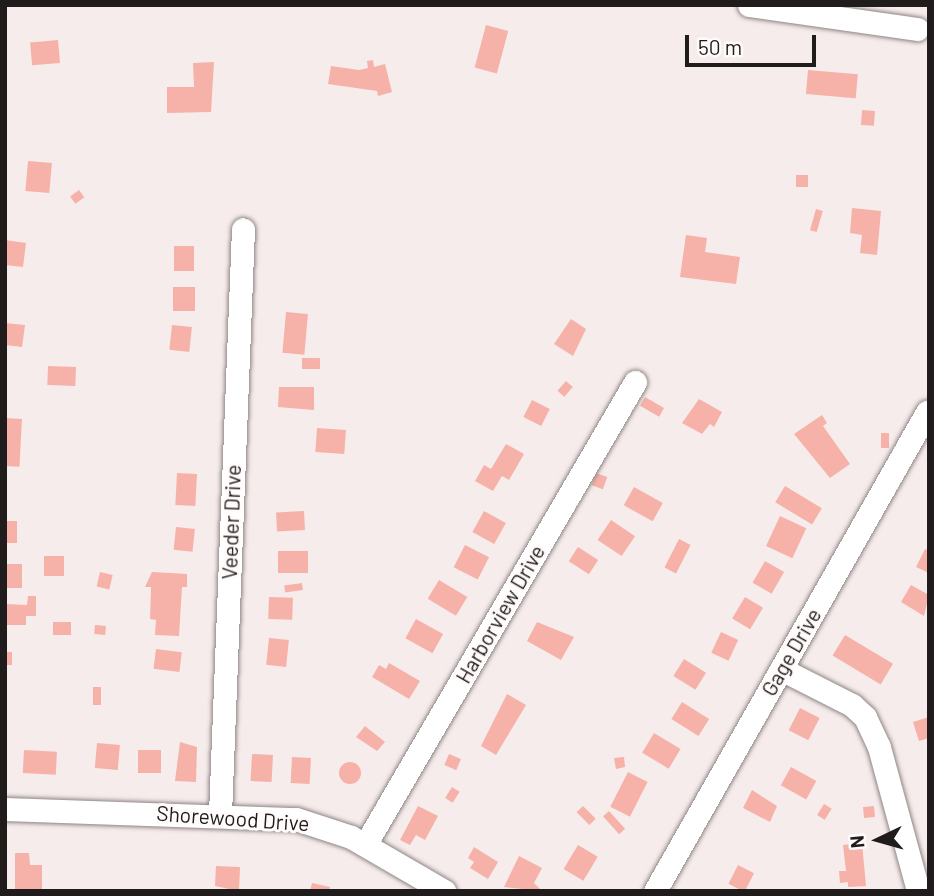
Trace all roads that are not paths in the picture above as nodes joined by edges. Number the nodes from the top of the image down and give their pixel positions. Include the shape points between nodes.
1 (749, 5) edge
2 (917, 29) dead end
3 (243, 229) dead end
4 (635, 382) dead end
5 (927, 412) edge
6 (781, 669) junction
7 (5, 809) edge
8 (220, 814) junction
9 (365, 845) junction
10 (444, 891) edge
11 (655, 891) edge
12 (918, 891) edge

1 - 2 street
3 - 8 street, Veeder Drive
4 - 9 street, Harborview Drive
5 - 6 street, Gage Drive
6 - 11 street, Gage Drive
6 - 12 street via 852,705 864,718 879,747
7 - 8 street, Shorewood Drive
8 - 9 street, Shorewood Drive via 324,825
9 - 10 street, Shorewood Drive

